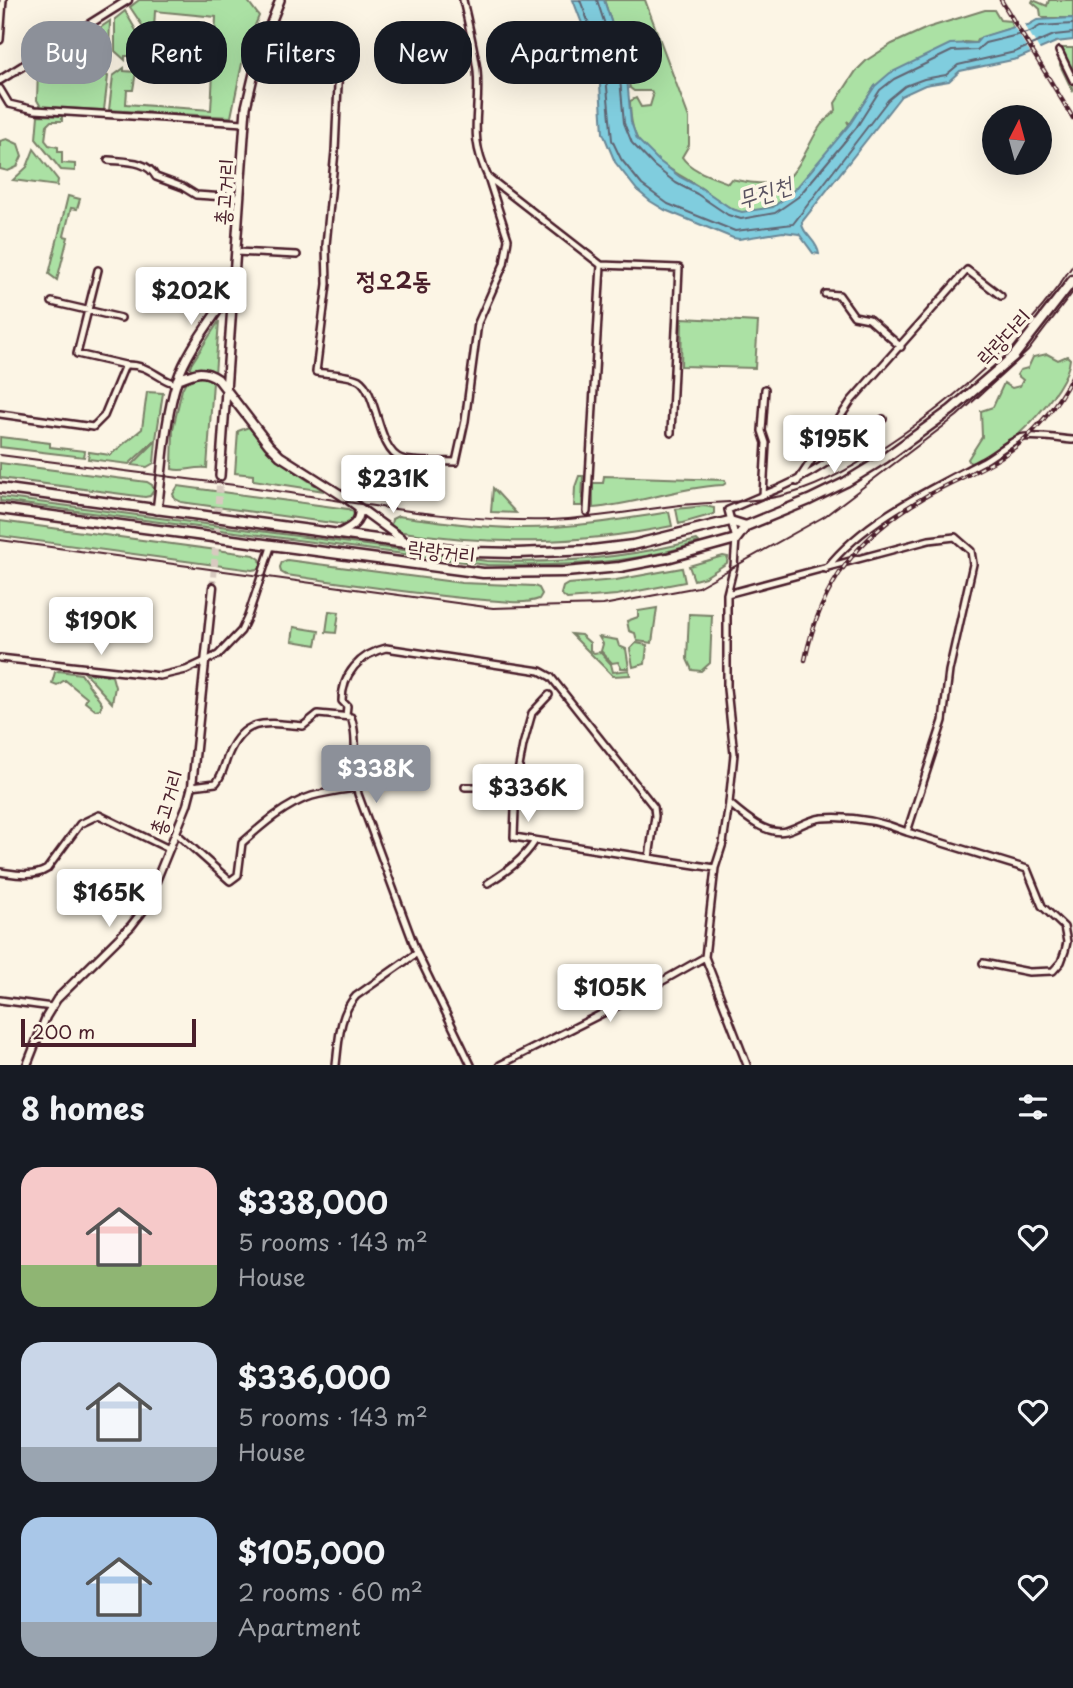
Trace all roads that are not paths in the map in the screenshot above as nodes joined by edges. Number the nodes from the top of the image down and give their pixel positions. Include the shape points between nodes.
1 (3, 0) edge
2 (128, 0) edge
3 (280, 0) edge
4 (463, 0) edge
5 (272, 21) edge
6 (0, 40) edge
7 (1059, 51) dead end
8 (0, 80) edge
9 (1073, 80) edge
10 (251, 84) edge
11 (338, 84) edge
12 (0, 89) edge
13 (244, 122) junction
14 (108, 160) dead end
15 (488, 177) junction
16 (240, 198) junction
17 (236, 252) junction
18 (297, 255) dead end
19 (601, 265) junction
20 (98, 270) dead end
21 (1073, 280) edge
22 (232, 288) junction
23 (825, 294) dead end
24 (1000, 296) dead end
25 (52, 302) dead end
26 (88, 310) junction
27 (121, 318) dead end
28 (901, 347) junction
29 (125, 365) junction
30 (177, 382) junction
31 (765, 389) dead end
32 (227, 390) junction
33 (0, 414) edge
34 (883, 419) dead end
35 (671, 433) dead end
36 (1073, 440) edge
37 (220, 476) tunnel mouth
38 (797, 482) junction
39 (0, 488) edge
40 (763, 495) junction
41 (359, 508) junction
42 (0, 509) edge
43 (157, 510) junction
44 (587, 512) dead end
45 (730, 521) junction
46 (746, 526) junction
47 (338, 534) junction
48 (736, 539) junction
49 (272, 544) junction
50 (410, 545) junction
51 (826, 569) junction
52 (213, 587) tunnel mouth
53 (727, 594) junction
54 (0, 658) edge
55 (205, 661) junction
56 (549, 695) dead end
57 (346, 716) junction
58 (516, 783) junction
59 (192, 786) junction
60 (466, 787) dead end
61 (356, 788) junction
62 (729, 803) junction
63 (907, 832) junction
64 (176, 833) junction
65 (535, 841) junction
66 (169, 849) junction
67 (649, 858) junction
68 (715, 868) junction
69 (0, 872) edge
70 (488, 883) dead end
71 (417, 953) junction
72 (705, 957) junction
73 (983, 963) dead end
74 (0, 1000) edge
75 (52, 1007) junction
76 (27, 1065) edge
77 (336, 1065) edge
78 (471, 1065) edge
79 (500, 1065) edge
80 (747, 1065) edge

1 - 6 street
2 - 8 street
3 - 5 main road, 총고거리
4 - 15 street via 477,71 475,138
7 - 9 street
10 - 13 main road, 총고거리
11 - 15 street via 327,284 316,372 358,379 366,387 393,454 403,460 456,462 478,323 507,250 508,239
12 - 13 street via 9,104 35,110
13 - 16 main road, 총고거리
14 - 16 street via 146,165 156,177 196,195
15 - 19 street
16 - 17 main road, 총고거리
17 - 18 street
17 - 22 main road, 총고거리
19 - 35 street via 679,268
19 - 44 street
20 - 26 street
21 - 46 main road, 락랑다리 via 1014,356 951,410 846,482
22 - 30 main road
22 - 32 main road, 총고거리
23 - 28 street via 839,295 854,316 869,319
24 - 28 street via 967,270
25 - 26 street
26 - 27 street
26 - 29 street via 77,354
28 - 38 street via 851,401
29 - 30 street via 138,364
29 - 33 street via 104,416 93,427
30 - 32 main road via 198,371 206,372
30 - 43 main road
31 - 40 street
32 - 37 main road, 총고거리
32 - 41 main road via 280,456
34 - 38 street
36 - 51 street via 1020,438 902,506 842,549
38 - 40 street
39 - 43 main road, 락랑거리
40 - 45 street via 727,509
41 - 47 main road via 357,521
41 - 50 main road
42 - 49 main road, 락랑거리
43 - 47 main road, 락랑거리
45 - 46 main road
45 - 48 street
45 - 50 main road, 락랑거리 via 633,545 592,550 472,552
46 - 48 main road
47 - 50 main road, 락랑거리
48 - 49 main road, 락랑거리 via 620,567 519,574 413,565
48 - 53 street
49 - 55 street via 241,631 230,645
51 - 53 street
51 - 63 street via 929,540 955,537 971,551 973,564 943,721
52 - 55 street, 총고거리
53 - 62 street via 727,689 734,754
54 - 55 street via 160,676
55 - 59 street, 총고거리
56 - 58 street via 532,713
57 - 59 street via 318,715 303,726 251,725 236,736 216,783
57 - 61 street via 354,725
57 - 67 street via 342,696 347,674 373,651 386,648 540,671 551,677 654,807
58 - 60 street
58 - 65 street via 514,837
59 - 64 street, 총고거리
61 - 64 street via 295,803 252,834 242,843 238,875 230,881
61 - 71 street
62 - 63 street via 773,831 839,818 872,820
62 - 68 street
63 - 73 street via 1027,869 1042,906 1063,927 1065,951 1053,971 1029,972
64 - 66 street, 총고거리
65 - 67 street
65 - 70 street via 519,862
66 - 69 street via 99,815 80,824 41,873
66 - 75 street, 총고거리 via 145,908
67 - 68 street
68 - 72 street
71 - 77 street via 349,1004
71 - 78 street
72 - 79 street
72 - 80 street
74 - 75 street
75 - 76 street, 총고거리

